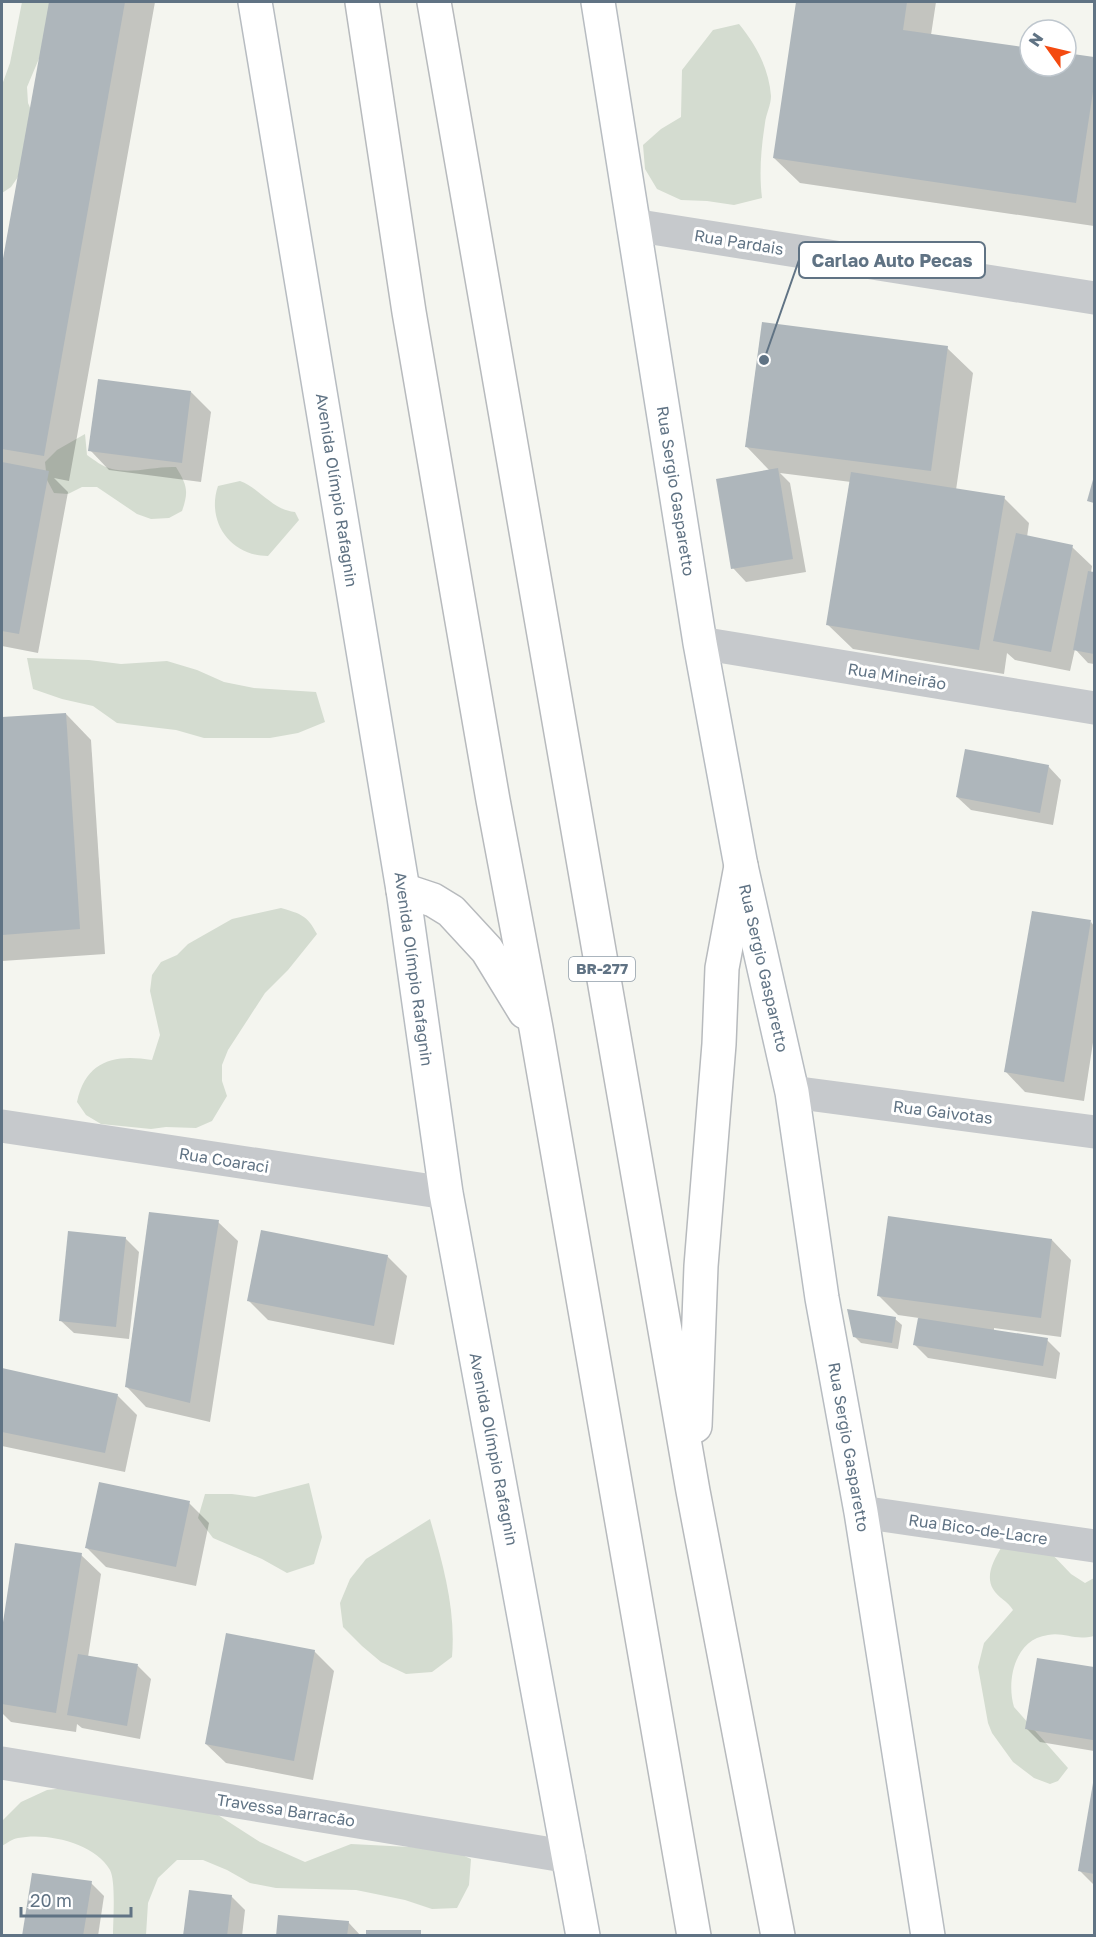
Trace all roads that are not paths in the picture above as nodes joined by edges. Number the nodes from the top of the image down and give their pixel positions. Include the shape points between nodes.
1 (255, 2) edge
2 (362, 2) edge
3 (434, 2) edge
4 (598, 2) edge
5 (633, 225) junction
6 (1095, 298) edge
7 (700, 643) junction
8 (1095, 708) edge
9 (741, 866) junction
10 (403, 890) junction
11 (536, 1028) junction
12 (792, 1092) junction
13 (2, 1126) edge
14 (1095, 1132) edge
15 (446, 1193) junction
16 (693, 1491) junction
17 (861, 1512) junction
18 (1095, 1546) edge
19 (2, 1763) edge
20 (570, 1857) junction
21 (583, 1935) edge
22 (694, 1935) edge
23 (778, 1935) edge
24 (928, 1935) edge

1 - 10 main road, Avenida Olímpio Rafagnin
2 - 11 main road via 413,336
3 - 16 main road, BR-277
4 - 5 main road, Rua Sergio Gasparetto
5 - 6 street, Rua Pardais
5 - 7 main road, Rua Sergio Gasparetto
7 - 8 street, Rua Mineirão
7 - 9 main road, Rua Sergio Gasparetto
9 - 12 main road, Rua Sergio Gasparetto
9 - 16 main road via 722,968 701,1266
10 - 11 main road via 451,911 487,950
10 - 15 main road, Avenida Olímpio Rafagnin
11 - 22 main road
12 - 14 street, Rua Gaivotas
12 - 17 main road, Rua Sergio Gasparetto via 822,1298
13 - 15 street, Rua Coaraci
15 - 20 main road, Avenida Olímpio Rafagnin
16 - 23 main road, BR-277
17 - 18 street, Rua Bico-de-Lacre
17 - 24 main road, Rua Sergio Gasparetto
19 - 20 street, Travessa Barracão
20 - 21 main road, Avenida Olímpio Rafagnin

